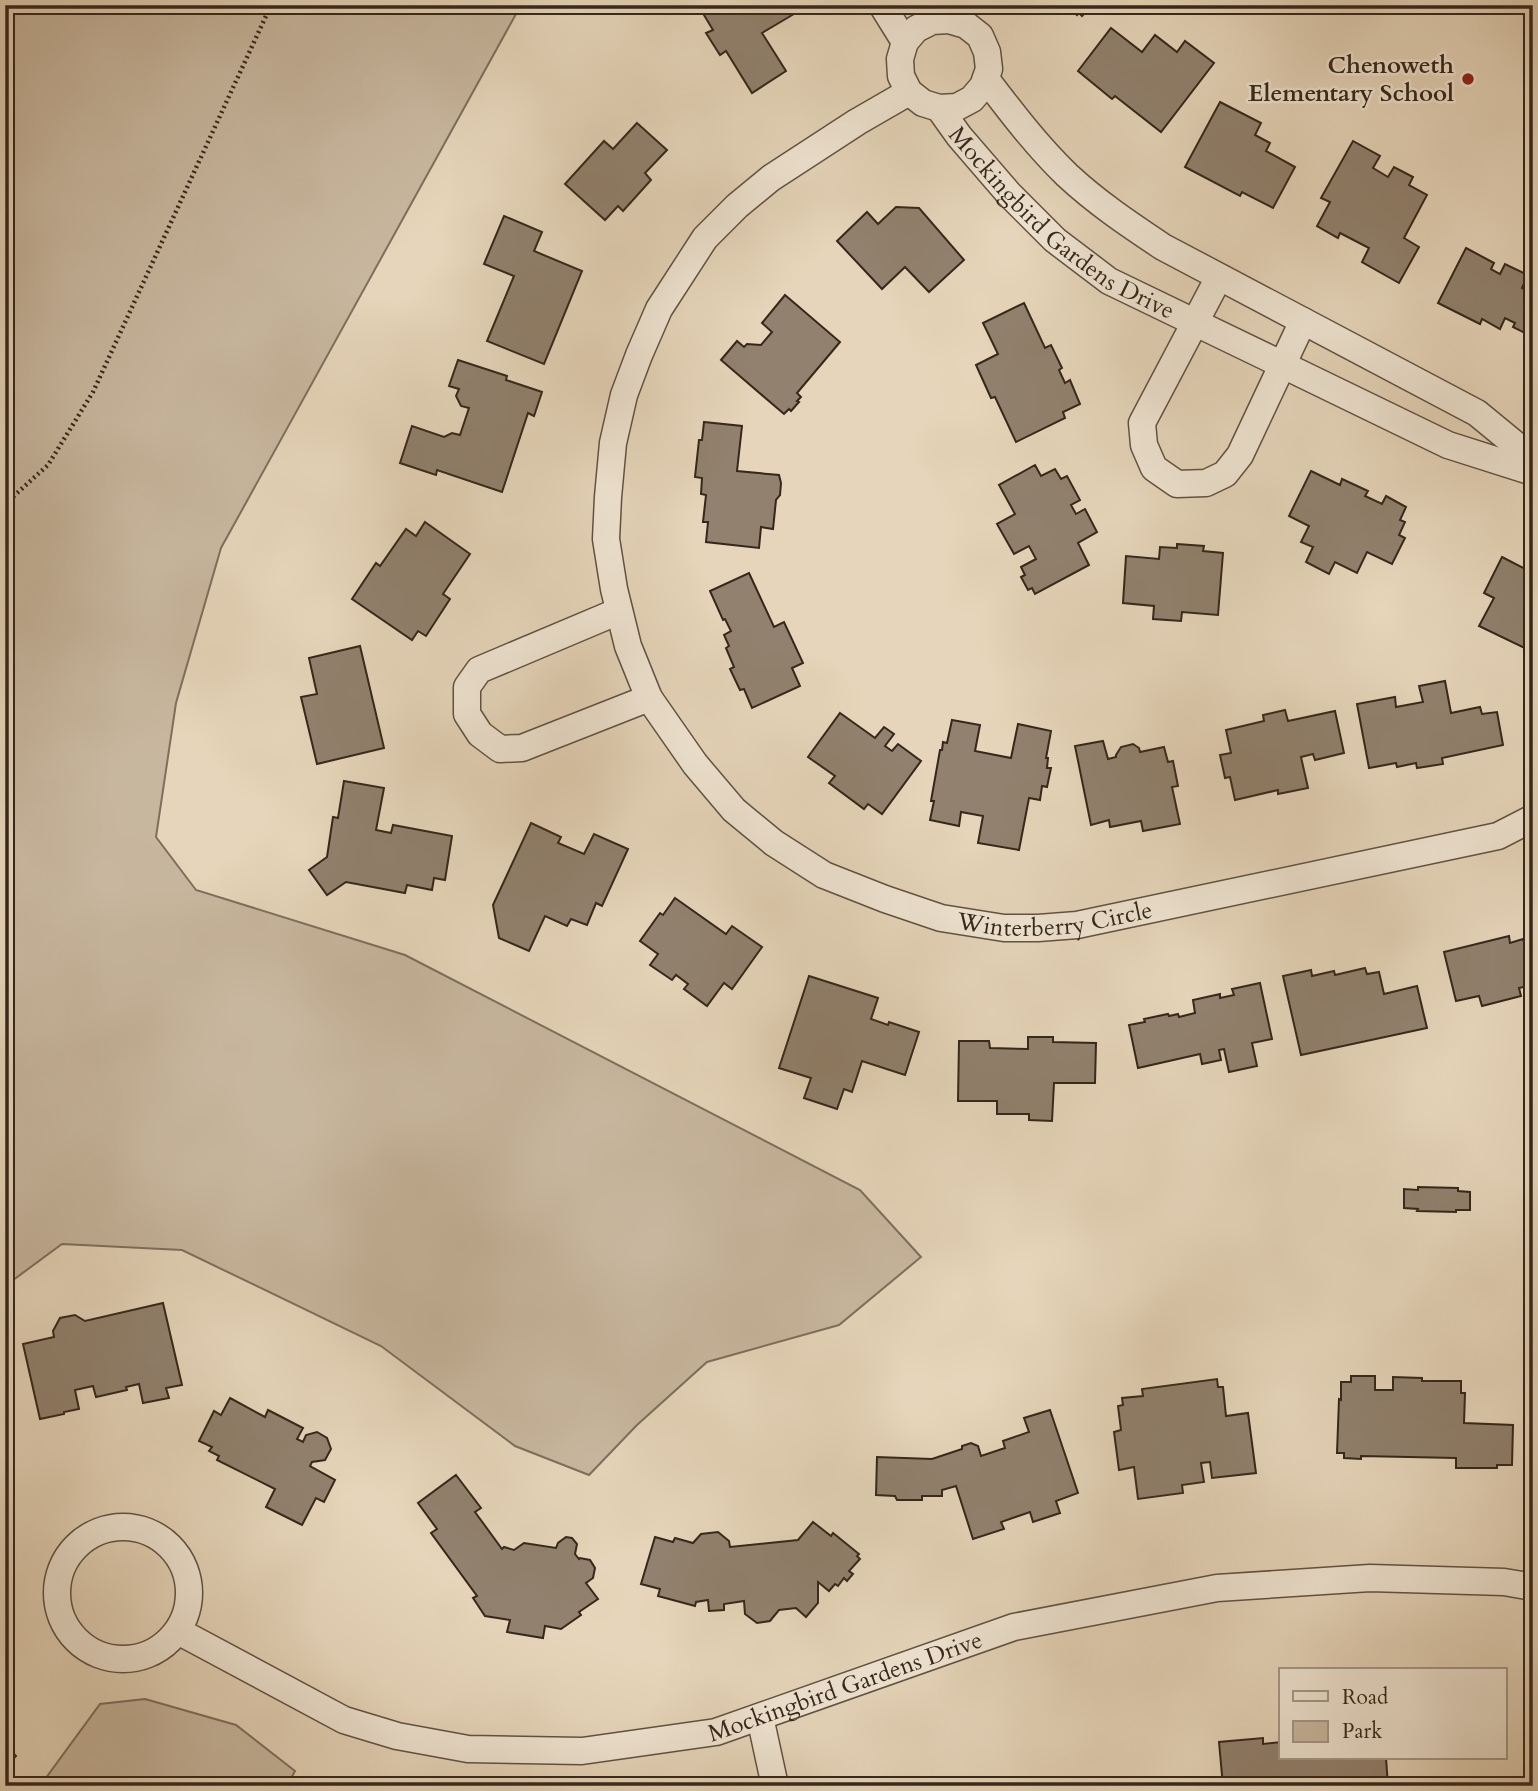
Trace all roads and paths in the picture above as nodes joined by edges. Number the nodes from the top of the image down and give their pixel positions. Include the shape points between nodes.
1 (271, 5) edge
2 (882, 5) edge
3 (945, 12) edge
4 (905, 42) junction
5 (986, 79) junction
6 (909, 92) junction
7 (939, 108) junction
8 (1219, 277) junction
9 (1303, 321) junction
10 (1195, 322) junction
11 (1283, 365) junction
12 (1533, 459) edge
13 (1533, 472) edge
14 (5, 504) edge
15 (619, 611) junction
16 (649, 698) junction
17 (1533, 818) edge
18 (1533, 1587) edge
19 (178, 1631) junction
20 (760, 1717) junction
21 (775, 1786) edge

1 - 14 path via 93,392 48,465
2 - 4 street
3 - 4 street via 916,29
3 - 5 street via 980,36 988,52
4 - 6 street via 901,76
5 - 7 street, Mockingbird Gardens Drive via 972,99 957,107
5 - 8 street, Mockingbird Gardens Drive via 1026,131 1095,199 1163,247
6 - 7 street, Mockingbird Gardens Drive
6 - 15 street, Winterberry Circle via 771,178 737,206 705,238 659,309 624,395 614,443 607,539
7 - 10 street, Mockingbird Gardens Drive via 1009,194 1055,240 1108,281
8 - 9 street, Mockingbird Gardens Drive
8 - 10 street, Mockingbird Gardens Drive
9 - 11 street, Mockingbird Gardens Drive
9 - 12 street, Mockingbird Gardens Drive via 1477,413
10 - 11 street, Mockingbird Gardens Drive
10 - 11 street, Mockingbird Gardens Drive via 1142,423 1144,445 1154,468 1177,484 1206,483 1225,474 1240,455
11 - 13 street, Mockingbird Gardens Drive via 1448,445
15 - 16 street, Winterberry Circle
15 - 16 street via 479,670 467,687 467,714 480,734 500,748 523,748
16 - 17 street, Winterberry Circle via 726,801 774,844 824,875 885,899 941,918 1004,928 1077,925 1497,836
18 - 20 street, Mockingbird Gardens Drive via 1370,1578 1217,1588 1014,1627
19 - 19 street via 188,1607 188,1581 179,1557 160,1538 137,1527 110,1527 86,1537 67,1555 57,1579 56,1605 66,1630 85,1649 108,1658 135,1659 159,1649
19 - 20 street, Mockingbird Gardens Drive via 344,1720 397,1736 468,1749 582,1751 716,1732
20 - 21 street

